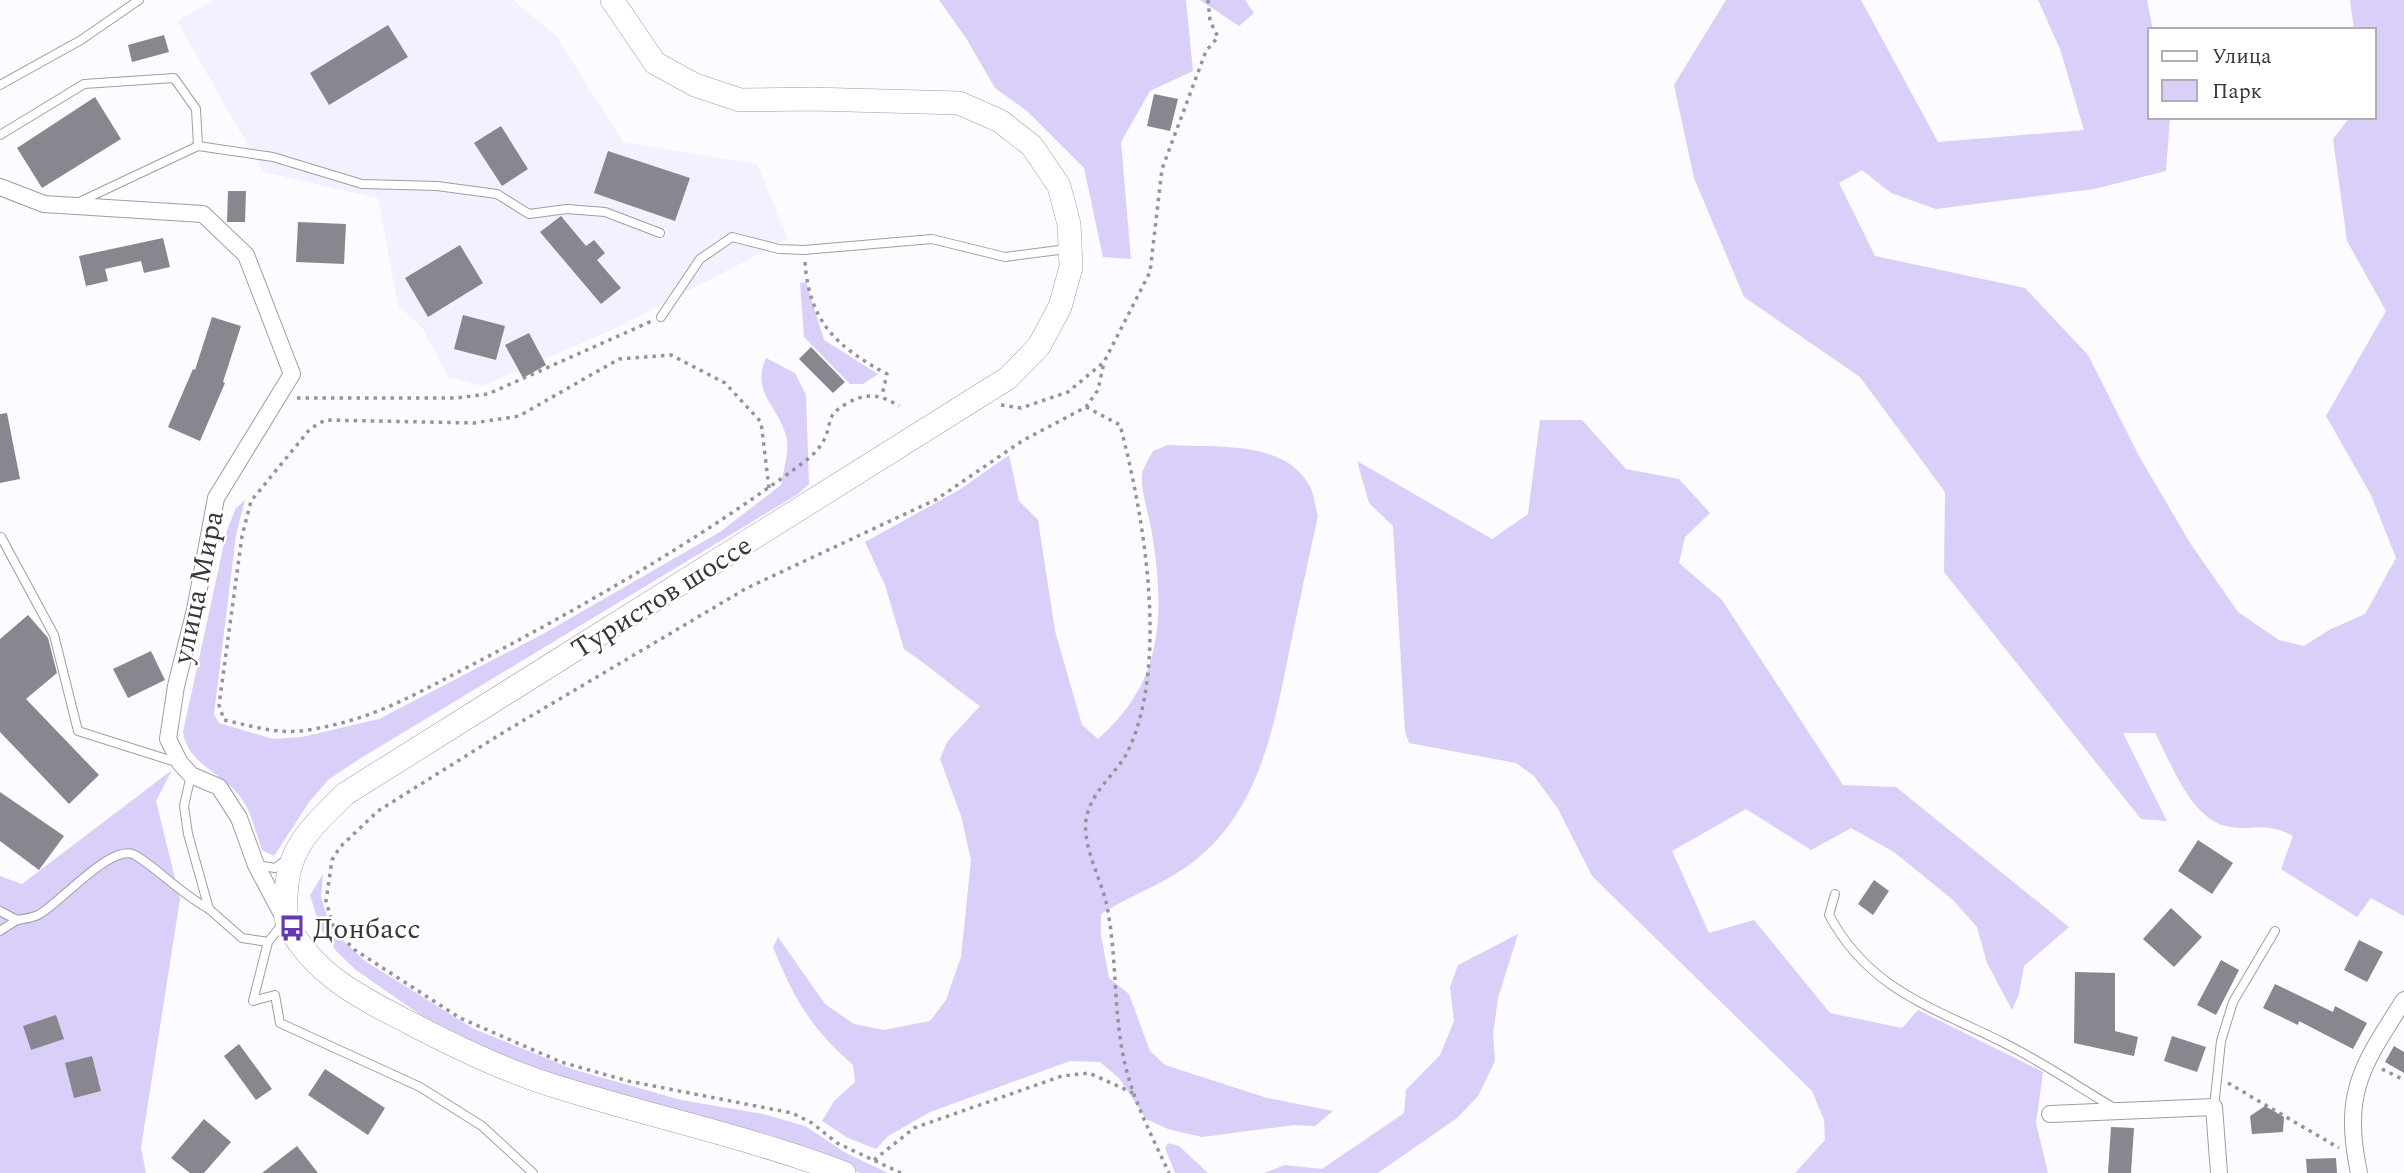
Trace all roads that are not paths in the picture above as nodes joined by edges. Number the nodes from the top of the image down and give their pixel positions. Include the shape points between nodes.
1 (139, 0) edge
2 (612, 0) edge
3 (0, 85) edge
4 (0, 135) edge
5 (198, 146) junction
6 (0, 187) edge
7 (71, 206) junction
8 (660, 233) dead end
9 (1070, 248) junction
10 (661, 317) road end
11 (1, 537) edge
12 (186, 769) junction
13 (294, 854) junction
14 (256, 865) junction
15 (1835, 894) dead end
16 (209, 909) junction
17 (0, 911) edge
18 (17, 920) junction
19 (286, 920) junction
20 (0, 931) edge
21 (2275, 931) dead end
22 (268, 942) junction
23 (2404, 1000) edge
24 (2214, 1107) junction
25 (2120, 1112) junction
26 (2050, 1114) dead end
27 (2357, 1165) edge
28 (533, 1173) edge
29 (844, 1173) edge
30 (2218, 1173) edge

1 - 3 lane via 81,40
2 - 9 main road, Туристов шоссе via 655,63 695,85 740,100 959,103 1000,121 1032,146 1059,186
4 - 5 lane via 84,84 174,78 196,108
5 - 7 lane
5 - 8 lane via 274,157 362,184 496,194 529,214 567,209 605,212
6 - 7 street, улица Мира via 44,204
7 - 12 street, улица Мира via 203,214 246,255 292,374 216,498 168,739
9 - 10 lane via 1005,257 932,239 804,250 732,237 700,259
9 - 13 main road, Туристов шоссе via 1071,267 1060,307 1040,346 1008,378 345,794 306,833
11 - 12 lane via 54,635 79,731
12 - 14 street via 219,787 239,818
12 - 16 lane via 188,834
13 - 14 lane via 275,869
13 - 19 main road, Туристов шоссе via 287,871
14 - 19 street
15 - 25 lane via 1829,915 1844,944 1875,976 1943,1015 2007,1044
16 - 18 lane via 133,854 121,854 38,915
16 - 22 lane via 242,938
17 - 18 lane
18 - 20 lane
19 - 22 lane
19 - 29 main road via 333,980 468,1054 562,1089 751,1141
21 - 24 lane via 2233,1002 2221,1041
22 - 28 lane via 253,1001 275,995 280,1023 420,1087 482,1126
23 - 27 street via 2356,1081 2351,1107
24 - 25 street
24 - 30 street
25 - 26 street

